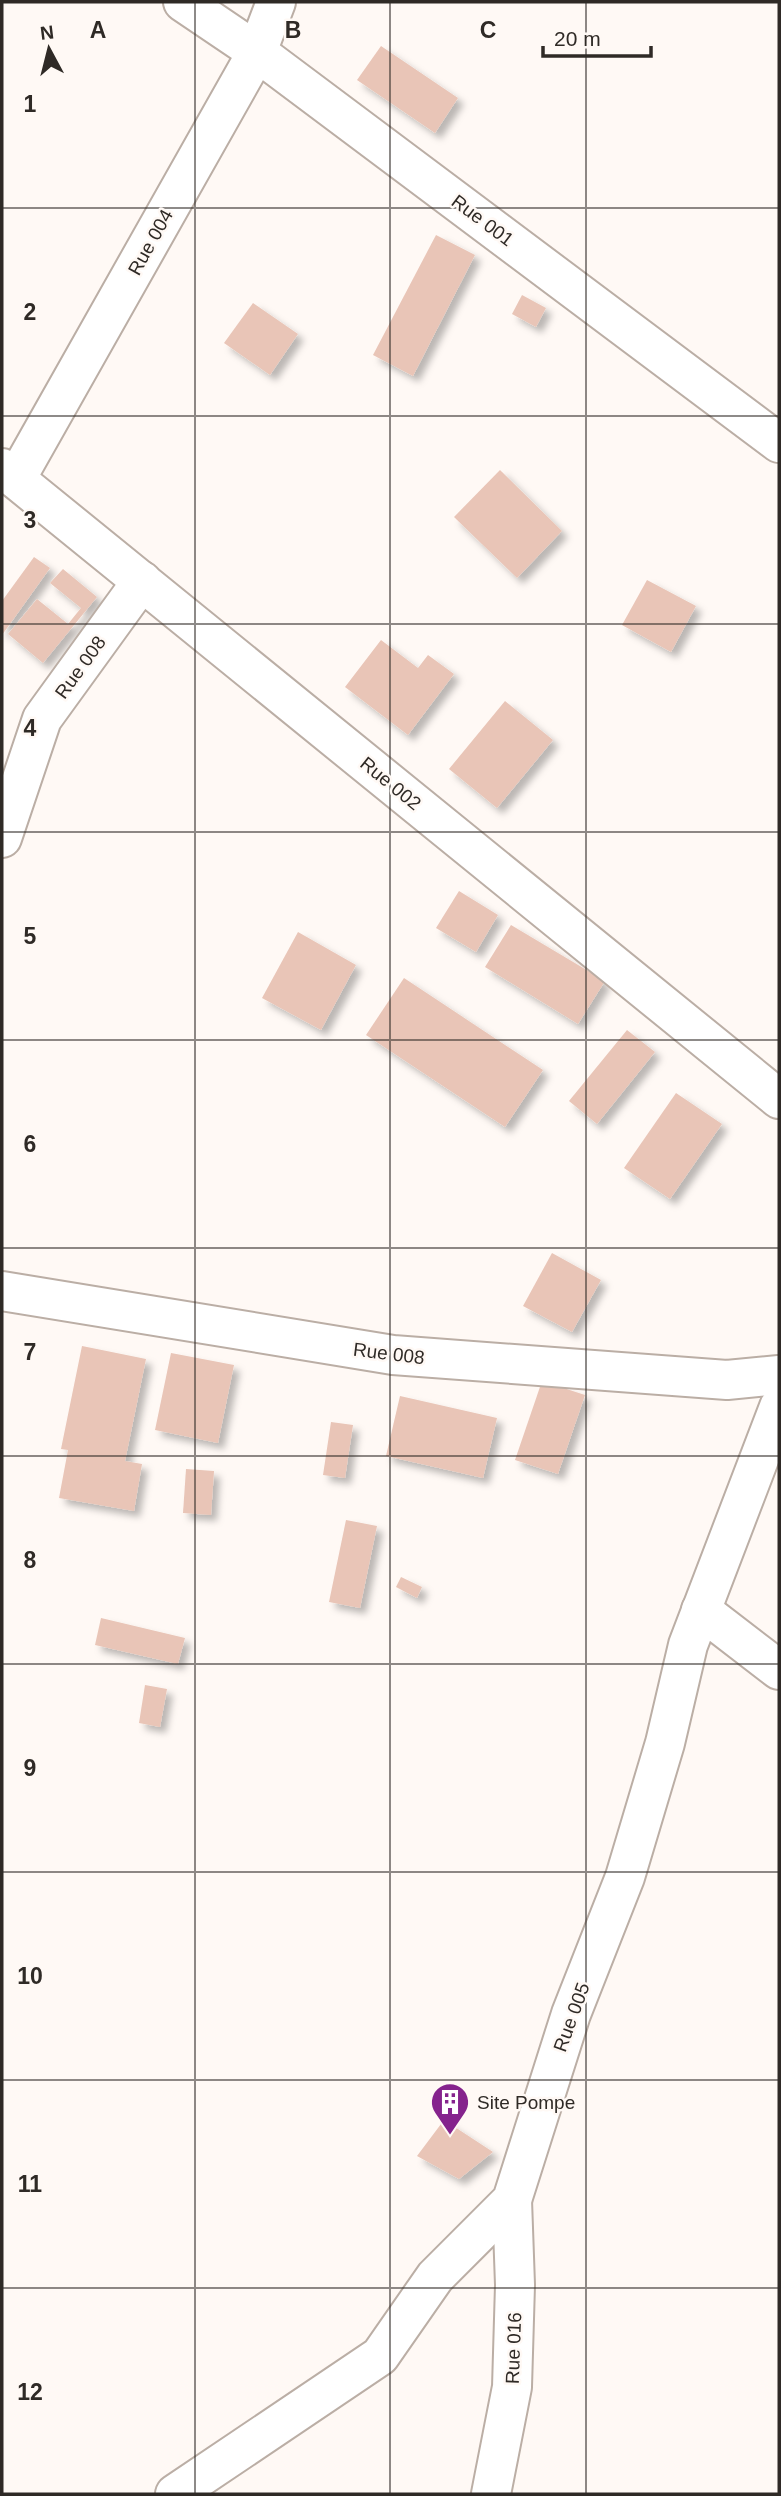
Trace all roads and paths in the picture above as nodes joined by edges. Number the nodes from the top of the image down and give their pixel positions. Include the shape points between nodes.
1 (183, 2) edge
2 (276, 2) edge
3 (257, 52) junction
4 (779, 443) edge
5 (9, 473) edge
6 (142, 581) junction
7 (2, 838) edge
8 (779, 1099) edge
9 (2, 1290) edge
10 (779, 1375) edge
11 (779, 1407) edge
12 (701, 1610) junction
13 (779, 1670) edge
14 (512, 2200) junction
15 (175, 2494) edge
16 (491, 2494) edge

1 - 3 street, Rue 001
2 - 3 street, Rue 004
3 - 4 street, Rue 001
3 - 5 street, Rue 004
5 - 6 street, Rue 002
6 - 7 street, Rue 008 via 43,719
6 - 8 street, Rue 002
9 - 10 street, Rue 008 via 394,1355 727,1380
11 - 12 street, Rue 005
12 - 13 street
12 - 14 street, Rue 005 via 625,1877 570,2014
14 - 15 street, Rue 005 via 435,2277 380,2356
14 - 16 street, Rue 016 via 512,2387

